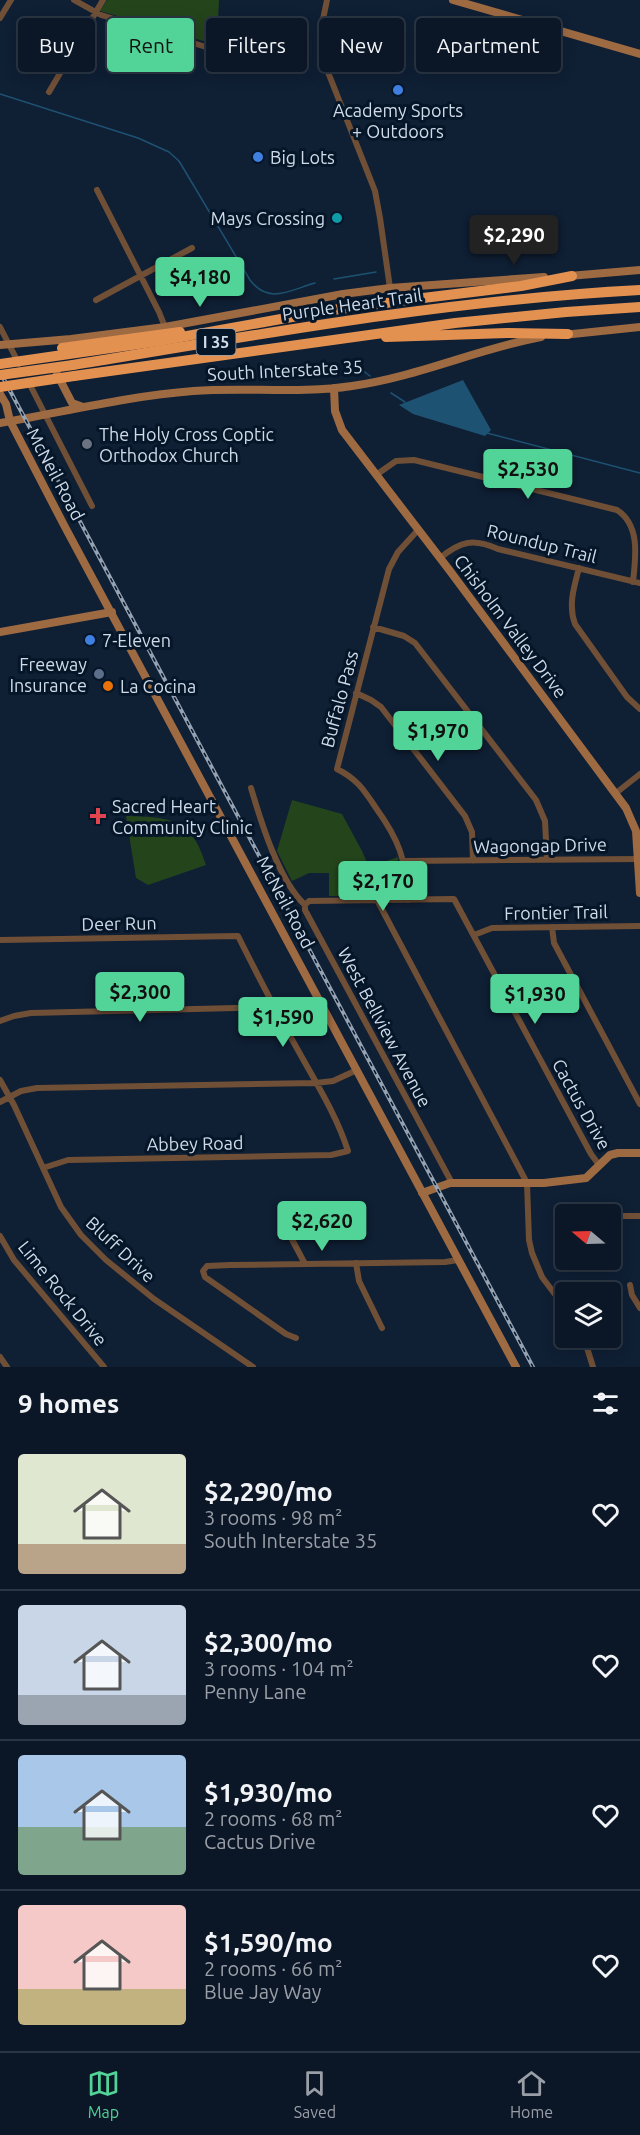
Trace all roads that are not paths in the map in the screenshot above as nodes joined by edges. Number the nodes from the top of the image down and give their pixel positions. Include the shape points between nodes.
1 (11, 0) edge
2 (74, 0) edge
3 (103, 0) edge
4 (327, 0) edge
5 (453, 0) edge
6 (96, 12) junction
7 (0, 18) edge
8 (206, 47) edge
9 (640, 54) edge
10 (49, 92) dead end
11 (97, 190) dead end
12 (192, 248) dead end
13 (640, 270) edge
14 (141, 276) junction
15 (572, 276) junction
16 (390, 288) junction
17 (640, 290) edge
18 (96, 300) dead end
19 (640, 307) edge
20 (359, 319) junction
21 (0, 327) edge
22 (165, 327) junction
23 (640, 327) edge
24 (568, 334) junction
25 (359, 337) junction
26 (71, 339) junction
27 (5, 345) edge
28 (0, 357) edge
29 (0, 364) edge
30 (74, 370) junction
31 (0, 375) edge
32 (0, 387) edge
33 (333, 388) junction
34 (0, 394) edge
35 (82, 407) junction
36 (0, 410) edge
37 (45, 415) junction
38 (10, 421) junction
39 (0, 423) edge
40 (376, 475) junction
41 (92, 506) dead end
42 (418, 530) junction
43 (440, 558) junction
44 (579, 568) junction
45 (636, 583) edge
46 (112, 612) junction
47 (373, 627) junction
48 (0, 632) edge
49 (356, 693) junction
50 (640, 709) edge
51 (640, 774) edge
52 (251, 788) dead end
53 (616, 793) junction
54 (639, 859) edge
55 (547, 860) junction
56 (404, 861) junction
57 (473, 861) junction
58 (640, 893) edge
59 (377, 900) junction
60 (408, 900) junction
61 (305, 905) junction
62 (640, 926) edge
63 (552, 927) junction
64 (474, 936) junction
65 (0, 940) edge
66 (273, 1007) junction
67 (0, 1021) edge
68 (357, 1070) junction
69 (0, 1080) edge
70 (316, 1083) junction
71 (9, 1097) junction
72 (0, 1102) edge
73 (640, 1104) edge
74 (640, 1153) edge
75 (443, 1165) junction
76 (599, 1165) junction
77 (43, 1168) junction
78 (452, 1183) junction
79 (527, 1183) junction
80 (475, 1184) junction
81 (439, 1186) junction
82 (422, 1193) junction
83 (621, 1216) edge
84 (640, 1216) edge
85 (287, 1230) dead end
86 (0, 1236) edge
87 (458, 1260) junction
88 (356, 1263) junction
89 (305, 1264) junction
90 (630, 1285) dead end
91 (555, 1294) edge
92 (640, 1308) edge
93 (382, 1329) dead end
94 (296, 1338) dead end
95 (587, 1348) edge
96 (0, 1357) edge
97 (7, 1367) edge
98 (104, 1367) edge
99 (253, 1367) edge
100 (516, 1367) edge
101 (593, 1367) edge

1 - 7 street
2 - 6 street
3 - 6 street
4 - 16 street via 322,24 324,62 375,191
5 - 9 main road
6 - 8 street
6 - 10 street
11 - 14 street
12 - 14 street
13 - 15 main road
14 - 18 street
14 - 22 street
15 - 16 main road
15 - 29 highway, bridge
16 - 22 main road via 296,301
17 - 20 highway, Purple Heart Trail / I 35 via 524,298
19 - 25 highway, Purple Heart Trail / I 35 via 504,317
20 - 28 highway via 220,327
20 - 30 highway, Purple Heart Trail / I 35
21 - 27 street
22 - 26 main road
23 - 24 main road, South Interstate 35
24 - 25 highway
24 - 33 main road, South Interstate 35 via 510,343 393,378
25 - 30 highway, Purple Heart Trail / I 35
26 - 27 main road
26 - 35 main road via 52,351 50,360 72,403
27 - 37 street
30 - 31 highway, Purple Heart Trail / I 35, bridge
30 - 32 highway, Purple Heart Trail / I 35, bridge
33 - 35 main road, South Interstate 35 via 194,391
33 - 40 main road, Chisholm Valley Drive via 340,427
34 - 38 main road, McNeil Road
35 - 37 main road, South Interstate 35
36 - 38 main road, McNeil Road
37 - 38 main road, South Interstate 35
37 - 41 street
38 - 39 main road, South Interstate 35
38 - 46 main road, McNeil Road
40 - 42 main road, Chisholm Valley Drive
40 - 45 street via 396,461 414,460 618,510 630,519 638,534
42 - 43 main road, Chisholm Valley Drive
42 - 47 street, Buffalo Pass via 390,565
43 - 44 street, Roundup Trail via 452,548 477,542
43 - 53 main road, Chisholm Valley Drive
44 - 45 street, Roundup Trail
44 - 50 street via 571,612 575,624 627,697
46 - 48 main road
46 - 68 main road, McNeil Road
47 - 49 street, Buffalo Pass
47 - 55 street via 415,643 536,800 545,822
49 - 56 street, Buffalo Pass via 337,769 353,778 364,791 393,831
49 - 57 street via 381,707 465,816 472,832
51 - 53 street
52 - 61 street, West Bellview Avenue via 266,835 295,895
53 - 54 main road, Chisholm Valley Drive via 634,823
54 - 55 street, Wagongap Drive
54 - 58 main road, Chisholm Valley Drive
55 - 57 street, Wagongap Drive
56 - 57 street, Wagongap Drive
56 - 60 street, Buffalo Pass
59 - 60 street
59 - 61 street via 309,901
59 - 79 street
60 - 64 street, Cactus Drive via 454,899
61 - 75 street, West Bellview Avenue
62 - 63 street, Frontier Trail
63 - 64 street, Frontier Trail via 492,928
63 - 73 street via 554,943
64 - 76 street, Cactus Drive
65 - 66 street, Deer Run via 238,936
66 - 67 street via 31,1013
66 - 70 street
68 - 70 street via 333,1081
68 - 82 main road, McNeil Road
69 - 71 street, Bluff Drive
70 - 71 street via 37,1088
70 - 77 street, Abbey Road via 348,1151 331,1155 68,1160
71 - 72 street
71 - 77 street, Bluff Drive
74 - 76 main road via 615,1154
75 - 78 street, West Bellview Avenue
75 - 81 street via 445,1178
76 - 79 main road via 586,1178
77 - 99 street, Bluff Drive via 68,1218 100,1254 172,1314
78 - 80 main road
78 - 81 main road
79 - 80 main road
79 - 91 street via 532,1253
80 - 81 main road
81 - 82 main road
82 - 87 main road, McNeil Road
83 - 84 street
85 - 89 street
86 - 98 street, Lime Rock Drive via 14,1260
87 - 88 street
87 - 100 main road, McNeil Road
88 - 89 street
88 - 93 street via 359,1281
89 - 94 street via 207,1266 203,1271 205,1277
90 - 92 street
95 - 101 street
96 - 97 street

